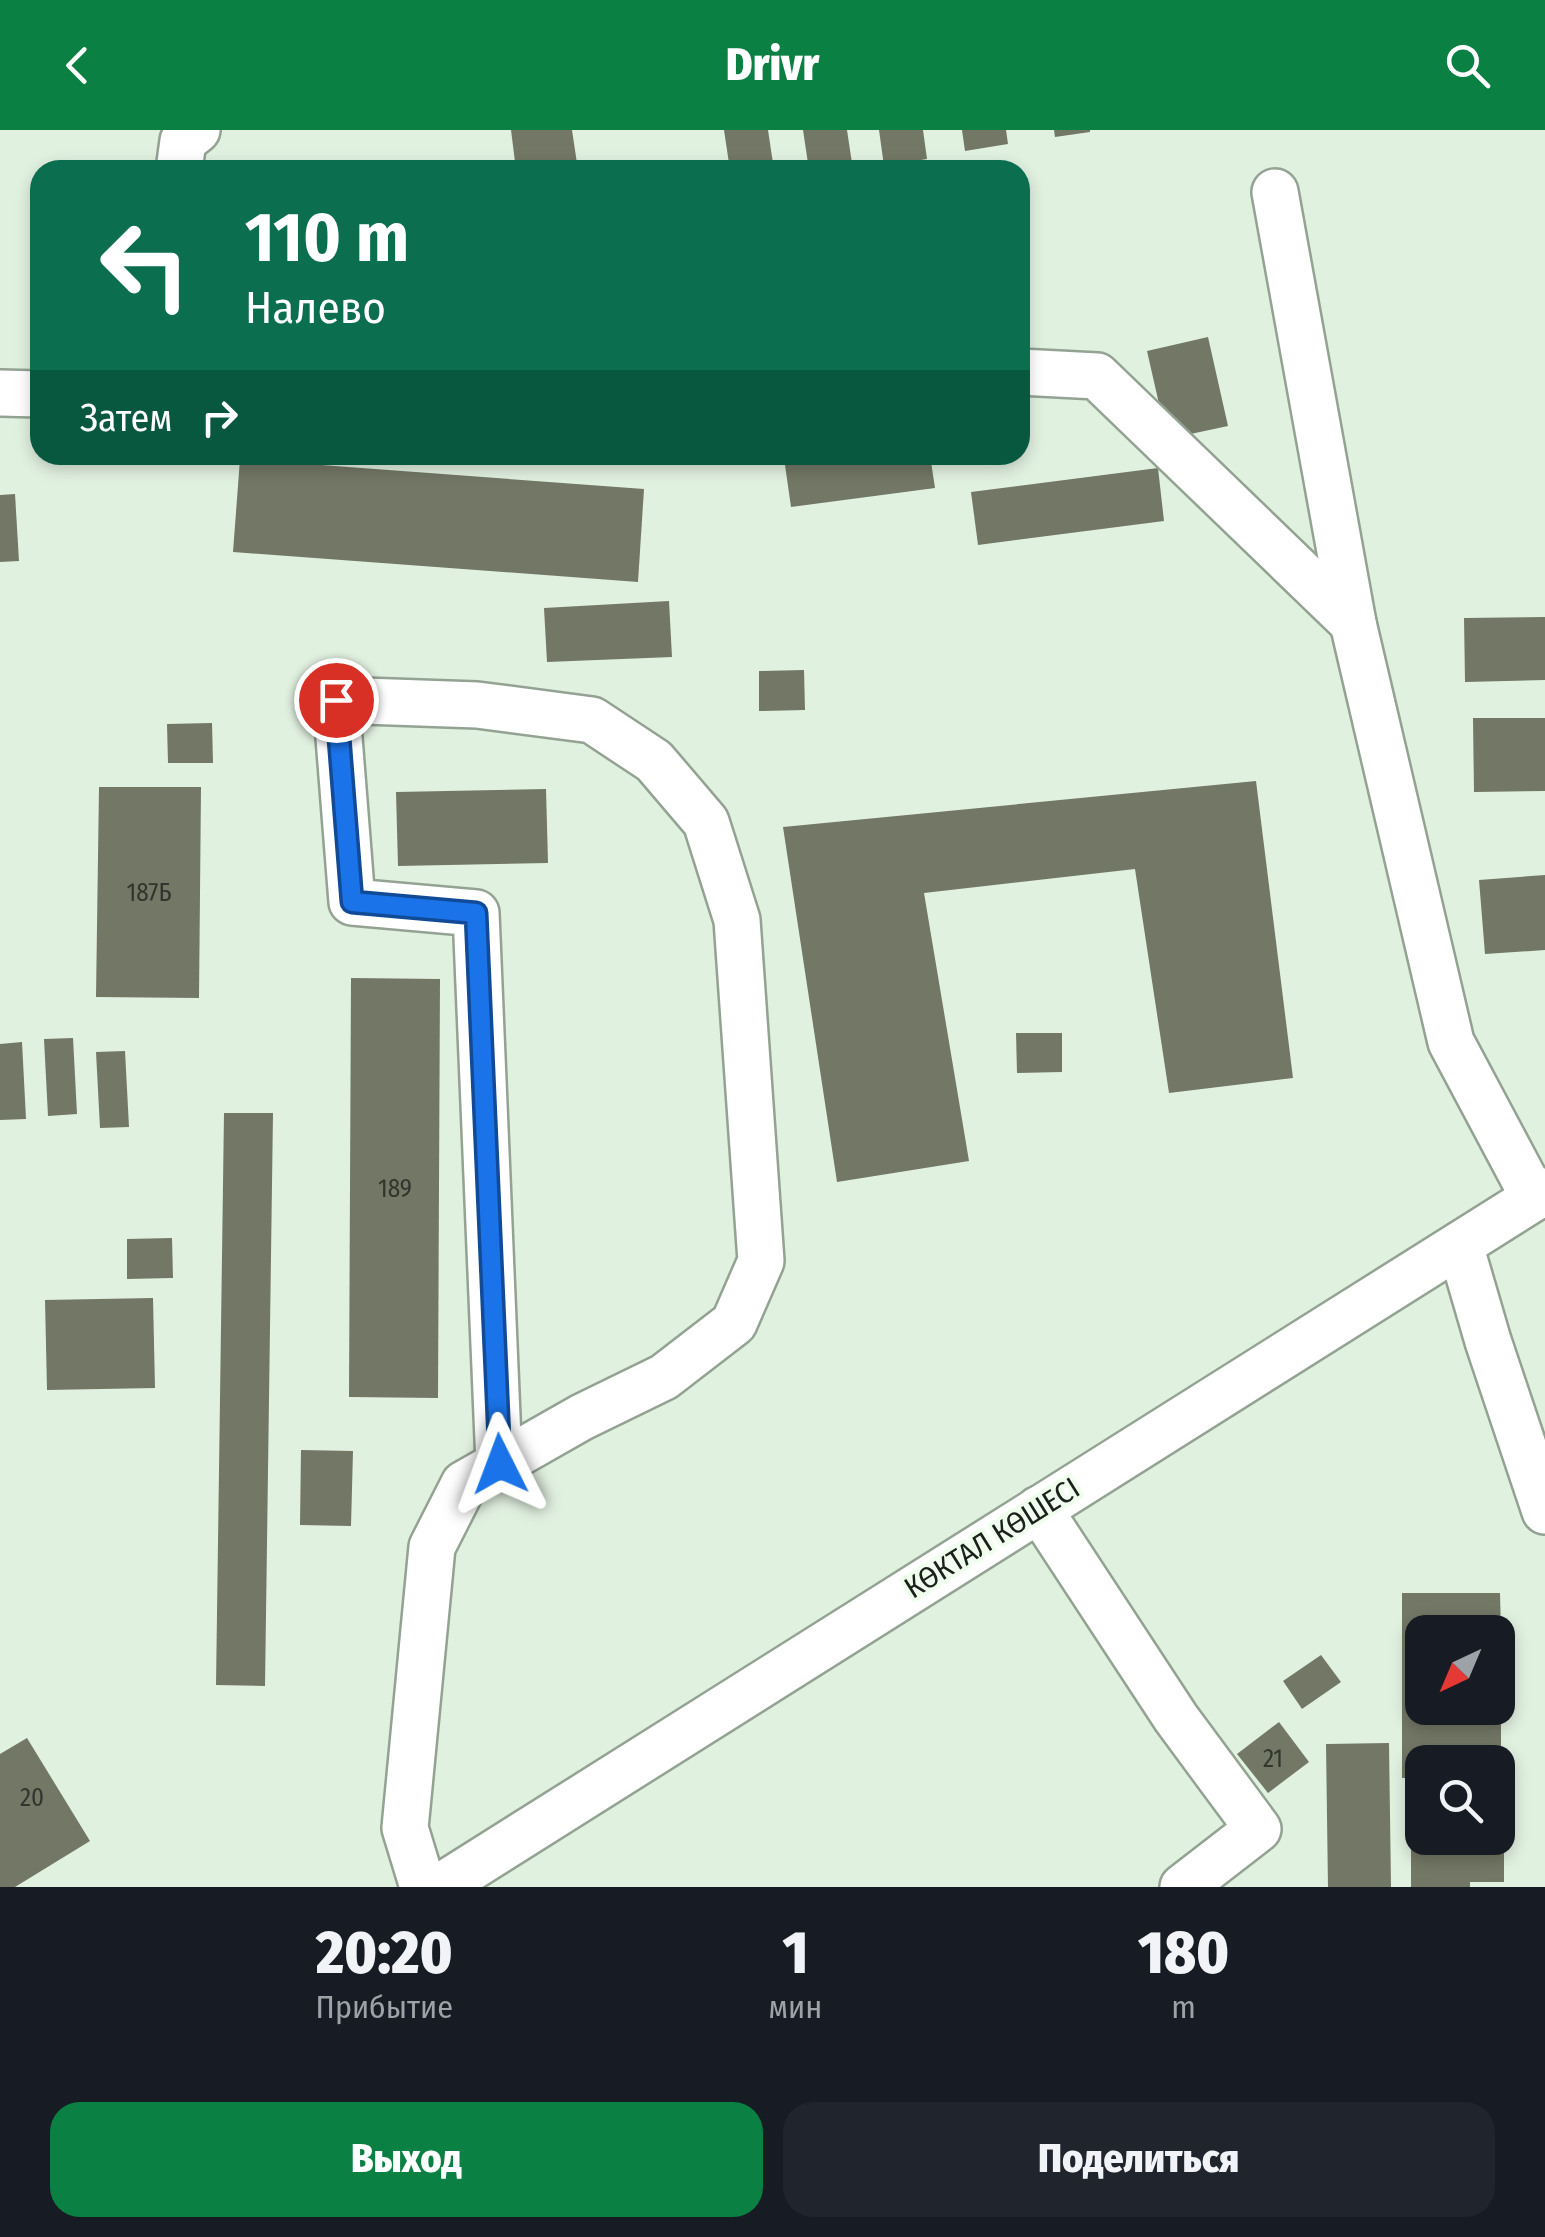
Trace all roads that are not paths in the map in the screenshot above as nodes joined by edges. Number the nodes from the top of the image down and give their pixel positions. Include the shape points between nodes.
1 (197, 130) edge
2 (180, 160) edge
3 (1274, 192) dead end
4 (1030, 373) edge
5 (0, 393) edge
6 (30, 394) edge
7 (1353, 623) junction
8 (1540, 1194) edge
9 (1460, 1245) junction
10 (500, 1464) junction
11 (1038, 1509) junction
12 (1545, 1511) edge
13 (423, 1887) edge
14 (440, 1887) edge
15 (1183, 1887) edge

1 - 2 street via 183,140
3 - 7 street
4 - 7 street via 1097,376
5 - 6 street
7 - 8 street via 1451,1042
8 - 9 street, КӨКТАЛ КӨШЕСІ
9 - 11 street, КӨКТАЛ КӨШЕСІ
9 - 12 street
10 - 10 street via 664,1377 734,1323 761,1260 737,920 706,822 654,761 592,720 477,704 336,700 352,902 476,913
10 - 13 street via 464,1484 432,1547 405,1828
11 - 14 street, КӨКТАЛ КӨШЕСІ
11 - 15 street via 1258,1829

